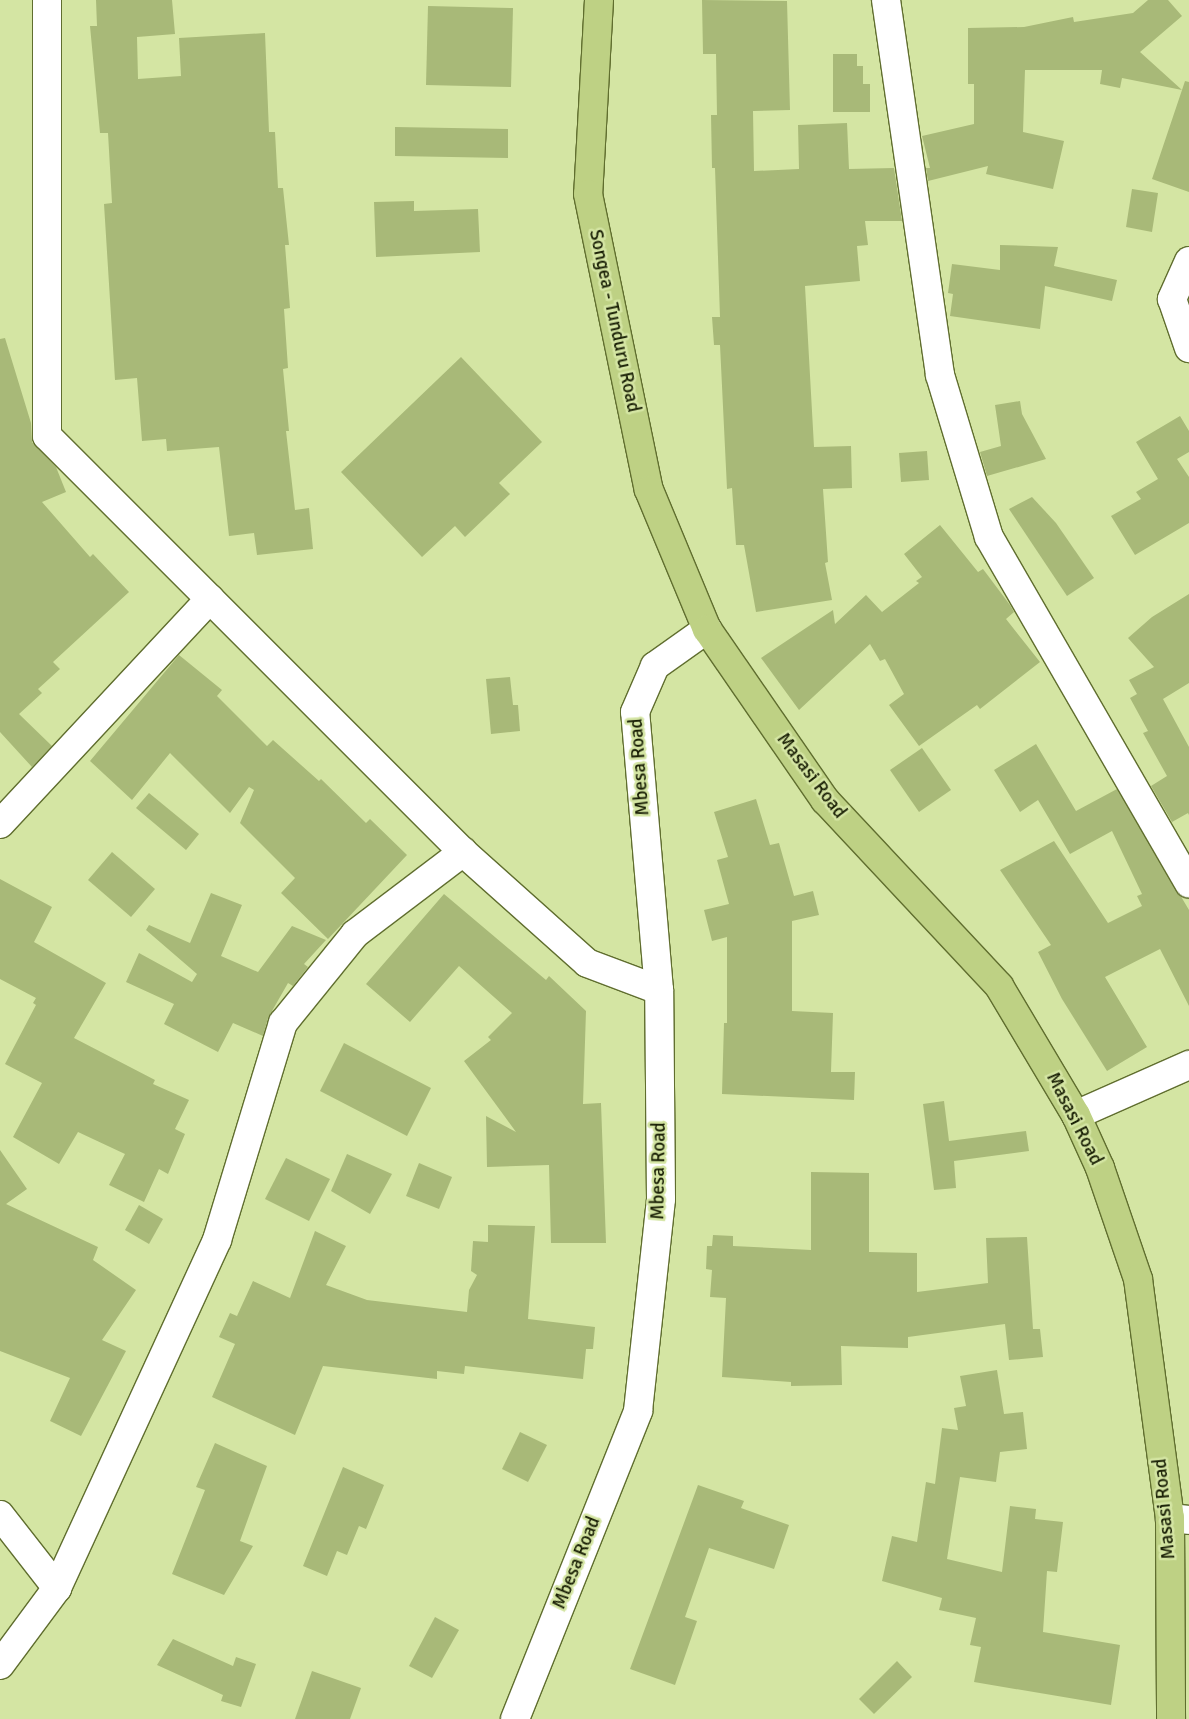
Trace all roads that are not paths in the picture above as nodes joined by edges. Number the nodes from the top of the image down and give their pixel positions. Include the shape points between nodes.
1 (46, 0) edge
2 (599, 0) edge
3 (886, 0) edge
4 (1189, 261) edge
5 (1189, 348) edge
6 (210, 599) junction
7 (706, 629) junction
8 (0, 824) edge
9 (463, 852) junction
10 (1189, 883) edge
11 (659, 990) junction
12 (1189, 1065) edge
13 (1076, 1115) junction
14 (0, 1515) edge
15 (1179, 1519) edge
16 (57, 1588) junction
17 (0, 1665) edge
18 (514, 1719) edge
19 (1171, 1719) edge

1 - 6 street via 47,436
2 - 7 highway, Songea - Tunduru Road via 588,194 649,490
3 - 10 street via 940,375 989,536
4 - 5 street via 1172,299
6 - 8 street
6 - 9 street
7 - 11 street, Mbesa Road via 655,666 635,712
7 - 13 highway, Masasi Road via 825,800 999,986
9 - 11 street via 586,963
9 - 16 street via 355,934 284,1023 217,1240
11 - 18 street, Mbesa Road via 661,1199 638,1412
12 - 13 street
13 - 15 highway, Masasi Road via 1100,1168 1138,1279
14 - 16 street
15 - 19 highway, Masasi Road
16 - 17 street

